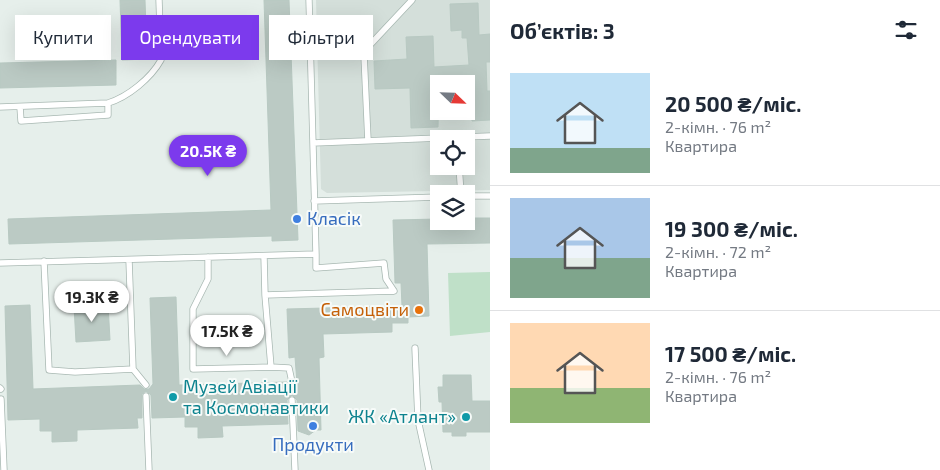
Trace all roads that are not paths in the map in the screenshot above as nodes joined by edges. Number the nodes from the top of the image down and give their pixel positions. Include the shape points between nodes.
1 (159, 0) edge
2 (309, 0) edge
3 (412, 0) edge
4 (108, 103) junction
5 (0, 107) edge
6 (20, 107) junction
7 (490, 136) edge
8 (475, 137) edge
9 (430, 139) edge
10 (368, 141) junction
11 (313, 144) junction
12 (475, 196) edge
13 (490, 196) edge
14 (430, 197) edge
15 (314, 200) junction
16 (316, 254) junction
17 (264, 256) junction
18 (208, 257) junction
19 (129, 260) junction
20 (44, 261) junction
21 (0, 263) edge
22 (265, 295) junction
23 (415, 348) dead end
24 (271, 367) junction
25 (133, 369) junction
26 (292, 382) dead end
27 (146, 385) dead end
28 (146, 396) dead end
29 (1, 399) edge
30 (292, 400) dead end
31 (4, 470) edge
32 (149, 470) edge
33 (295, 470) edge
34 (429, 470) edge

1 - 4 lane via 162,60 120,99
2 - 11 lane
3 - 10 lane via 364,55
4 - 6 lane
4 - 6 lane via 108,115 21,121
5 - 6 lane
7 - 8 lane
9 - 10 lane
10 - 11 lane
11 - 15 lane
12 - 13 lane
14 - 15 lane
15 - 16 lane
16 - 17 lane
16 - 22 lane via 316,268 384,263 386,279 394,291
17 - 18 lane
17 - 22 lane
18 - 19 lane
18 - 24 lane via 208,279 193,309 193,369
19 - 20 lane
19 - 25 lane
20 - 21 lane
20 - 25 lane via 49,370
22 - 24 lane
23 - 34 lane via 418,420
24 - 26 lane via 289,368
25 - 27 lane
28 - 32 lane
29 - 31 lane
30 - 33 lane

